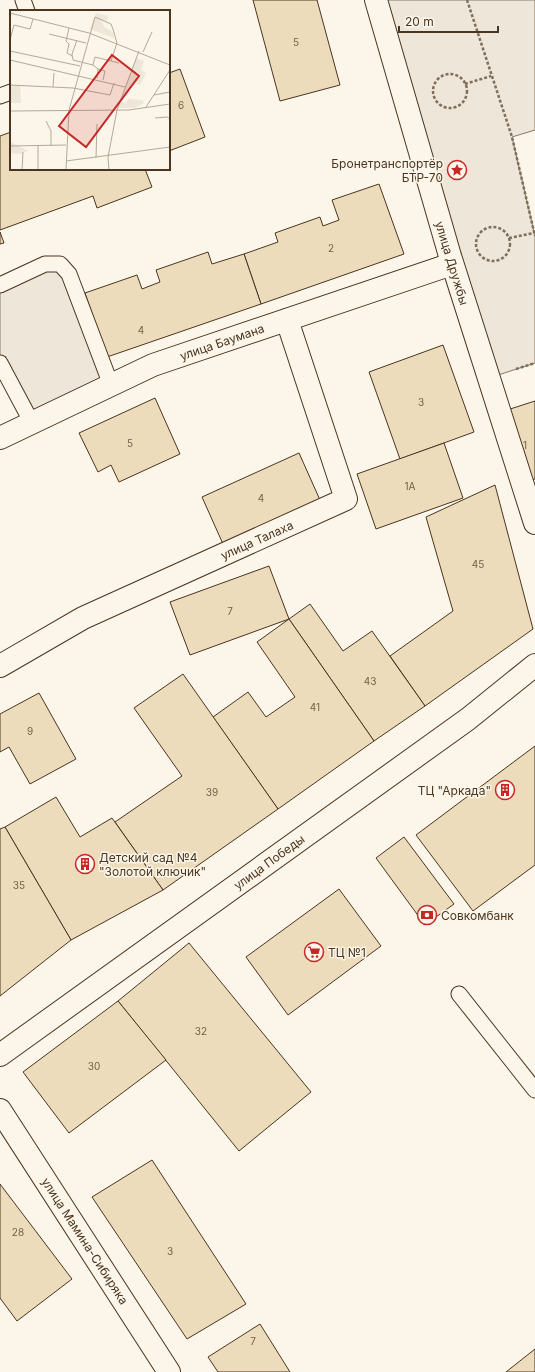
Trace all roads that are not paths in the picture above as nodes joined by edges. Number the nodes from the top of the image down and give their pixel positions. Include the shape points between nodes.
1 (23, 0) edge
2 (376, 0) edge
3 (27, 10) edge
4 (10, 92) edge
5 (0, 96) edge
6 (452, 264) junction
7 (0, 285) edge
8 (287, 320) junction
9 (0, 363) edge
10 (111, 385) junction
11 (32, 423) junction
12 (0, 438) edge
13 (535, 523) edge
14 (535, 665) edge
15 (0, 666) edge
16 (459, 994) dead end
17 (0, 1055) edge
18 (535, 1090) edge
19 (0, 1110) edge
20 (169, 1372) edge

1 - 3 lane
2 - 6 street, улица Дружбы
4 - 5 lane
6 - 8 street, улица Баумана
6 - 13 street, улица Дружбы
7 - 10 lane via 45,264 60,264 69,274
8 - 10 street, улица Баумана via 153,365
8 - 15 street, улица Талаха via 346,500 83,618
9 - 11 lane
10 - 11 street, улица Баумана
11 - 12 street, улица Баумана
14 - 17 street, улица Победы via 468,719
16 - 18 lane
19 - 20 street, улица Мамина-Сибиряка

